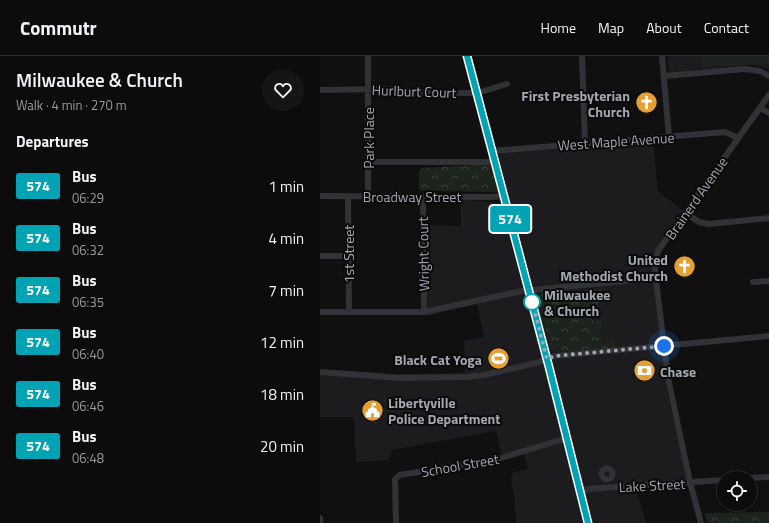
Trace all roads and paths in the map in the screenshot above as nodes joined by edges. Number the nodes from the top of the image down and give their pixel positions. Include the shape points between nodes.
1 (368, 56) edge
2 (467, 56) edge
3 (582, 56) edge
4 (662, 56) edge
5 (664, 76) junction
6 (769, 76) edge
7 (506, 84) dead end
8 (320, 90) edge
9 (368, 90) junction
10 (477, 93) junction
11 (769, 95) edge
12 (760, 108) junction
13 (769, 113) edge
14 (669, 137) junction
15 (738, 138) junction
16 (585, 143) junction
17 (492, 150) junction
18 (368, 162) junction
19 (495, 162) junction
20 (320, 196) edge
21 (348, 196) junction
22 (368, 196) junction
23 (423, 196) junction
24 (504, 196) junction
25 (685, 214) junction
26 (769, 218) edge
27 (320, 256) edge
28 (348, 256) junction
29 (656, 278) junction
30 (769, 281) edge
31 (753, 282) dead end
32 (529, 291) junction
33 (320, 312) edge
34 (348, 312) junction
35 (424, 312) junction
36 (769, 336) edge
37 (664, 346) junction
38 (547, 359) junction
39 (320, 372) edge
40 (567, 438) junction
41 (769, 477) edge
42 (757, 478) edge
43 (609, 479) dead end
44 (717, 480) edge
45 (690, 482) junction
46 (610, 487) junction
47 (580, 491) junction
48 (320, 518) edge
49 (320, 523) edge
50 (396, 523) edge
51 (588, 523) edge
52 (701, 523) edge

1 - 9 street, Park Place
2 - 10 main road
3 - 16 street
4 - 5 street
5 - 6 street via 745,69 760,71
5 - 14 street
7 - 10 street, Hurlburt Court
8 - 9 street, Hurlburt Court
9 - 10 street, Hurlburt Court
9 - 18 street, Park Place
10 - 17 main road
11 - 12 street, Brainerd Avenue
12 - 13 street
12 - 15 street, Brainerd Avenue
14 - 15 street, West Maple Avenue via 725,132
14 - 16 street, West Maple Avenue
15 - 25 street, Brainerd Avenue
16 - 17 street, West Maple Avenue
17 - 19 main road
18 - 19 street
18 - 22 street, Park Place
19 - 24 main road
20 - 21 street, Broadway Street
21 - 22 street, Broadway Street
21 - 28 street, 1st Street
22 - 23 street, Broadway Street
23 - 24 street, Broadway Street
23 - 35 street, Wright Court
24 - 32 main road
25 - 26 street via 699,222 710,224
25 - 29 street, Brainerd Avenue via 658,251 655,262
27 - 28 street
28 - 34 street, 1st Street
29 - 32 street
29 - 37 street, Brainerd Avenue
30 - 31 street
32 - 35 street
32 - 38 main road
33 - 34 street
34 - 35 street
36 - 37 street
37 - 38 street via 555,356
37 - 45 street, Brainerd Avenue via 668,378
38 - 39 street via 466,377 400,378
38 - 40 main road
40 - 47 main road
40 - 50 street, School Street via 501,458 400,475 395,479
41 - 42 street
43 - 46 street
44 - 45 street, Lake Street
45 - 46 street, Lake Street
45 - 52 street, Brainerd Avenue
46 - 47 street, Lake Street
47 - 51 main road
48 - 49 street

